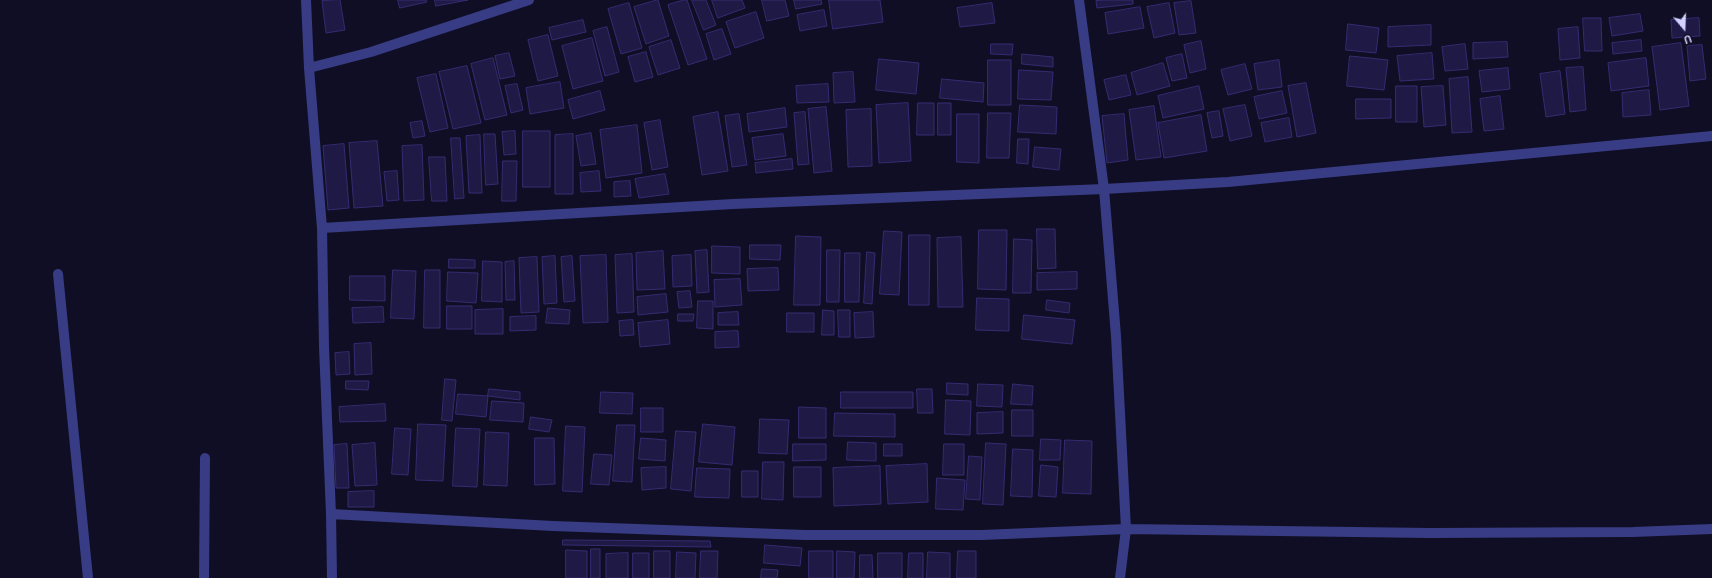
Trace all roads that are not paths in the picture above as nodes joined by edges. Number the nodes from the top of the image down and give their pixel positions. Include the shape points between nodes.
1 (306, 0) edge
2 (529, 0) edge
3 (1079, 0) edge
4 (309, 68) junction
5 (1712, 136) edge
6 (1104, 189) junction
7 (322, 228) junction
8 (58, 274) dead end
9 (205, 458) dead end
10 (331, 514) junction
11 (1126, 529) junction
12 (1712, 529) edge
13 (88, 578) edge
14 (204, 578) edge
15 (332, 578) edge
16 (1120, 578) edge

1 - 4 street
2 - 4 street via 371,52
3 - 6 street
4 - 7 street
5 - 6 street via 1228,182
6 - 7 street via 733,204
6 - 11 street via 1116,336
7 - 10 street
8 - 13 street
9 - 14 street
10 - 11 street via 553,526 805,535 982,535
10 - 15 street
11 - 12 street via 1438,533
11 - 16 street

